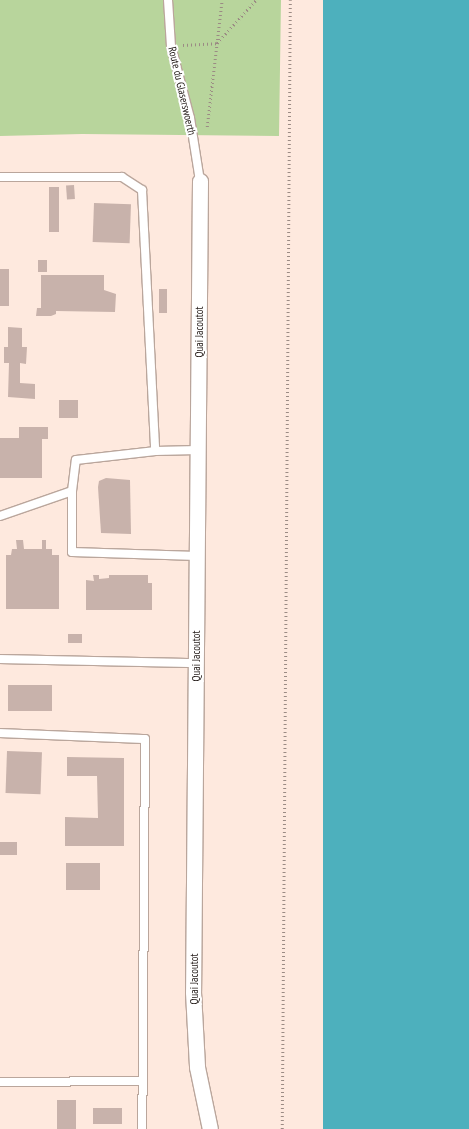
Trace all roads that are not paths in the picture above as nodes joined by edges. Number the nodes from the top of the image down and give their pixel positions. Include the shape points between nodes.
1 (168, 0) edge
2 (0, 177) edge
3 (200, 181) joint
4 (198, 450) junction
5 (155, 451) junction
6 (72, 491) junction
7 (0, 516) edge
8 (197, 556) junction
9 (0, 659) edge
10 (196, 663) junction
11 (0, 733) edge
12 (142, 1081) junction
13 (0, 1082) edge
14 (142, 1129) edge
15 (210, 1129) edge

1 - 3 lane, Route du Glaserswoerth via 171,46 190,118
2 - 5 lane via 122,177 142,190
3 - 4 street, Quai Jacoutot
4 - 5 lane
4 - 8 street, Quai Jacoutot
5 - 6 lane via 76,460
6 - 7 lane
6 - 8 lane via 72,552
8 - 10 street, Quai Jacoutot
9 - 10 lane
10 - 15 street, Quai Jacoutot via 194,1034
11 - 12 lane via 145,740
12 - 13 lane
12 - 14 lane

